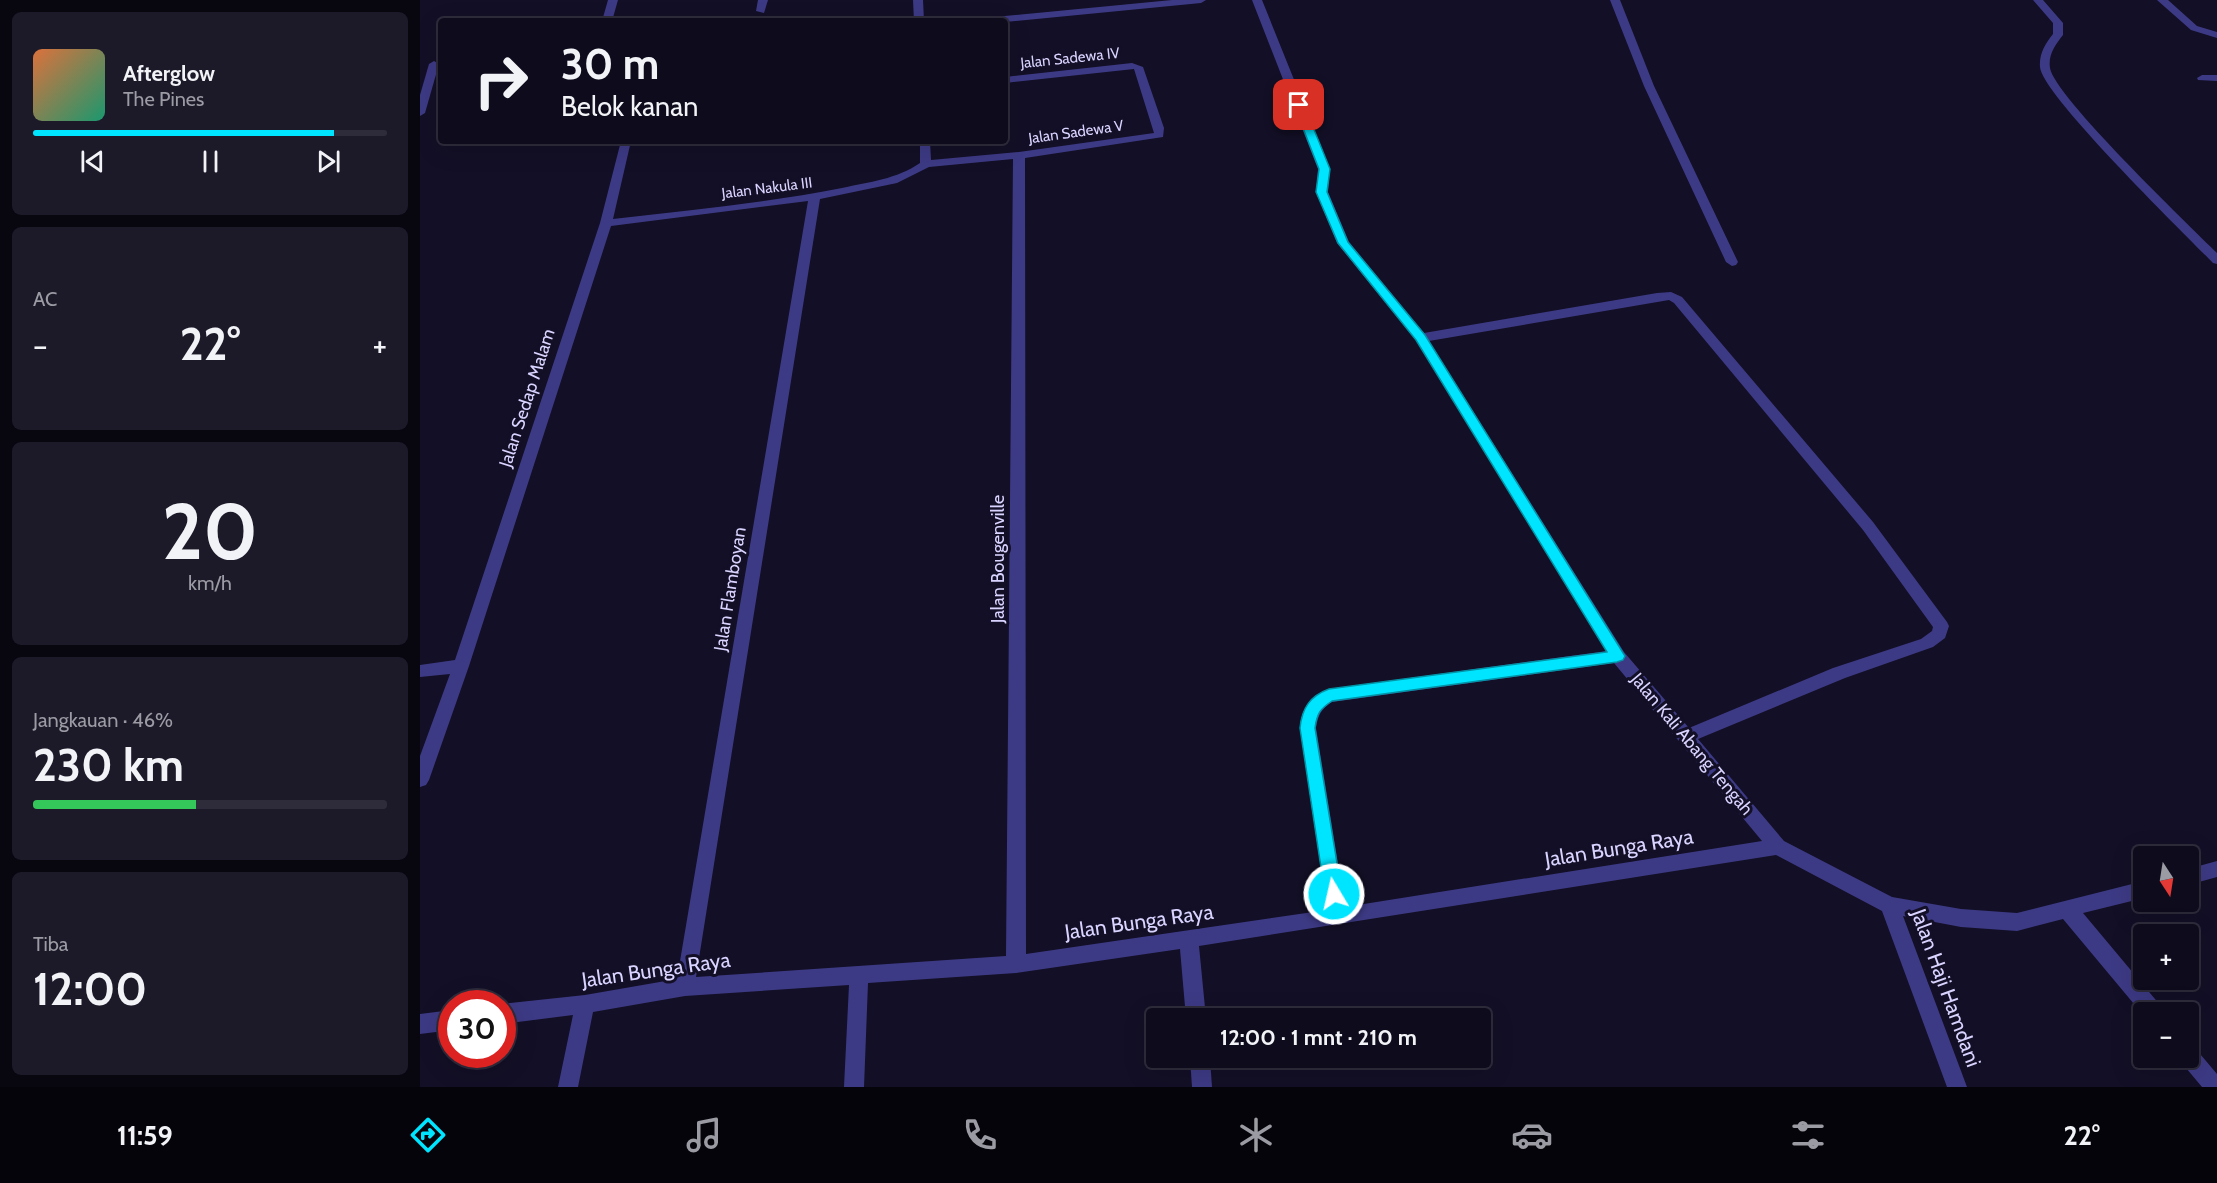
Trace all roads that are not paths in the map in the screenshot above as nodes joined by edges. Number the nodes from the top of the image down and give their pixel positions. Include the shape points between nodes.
1 (613, 0) edge
2 (763, 0) edge
3 (918, 0) edge
4 (1201, 0) edge
5 (1257, 0) edge
6 (1615, 0) edge
7 (2038, 0) edge
8 (2162, 0) edge
9 (761, 11) dead end
10 (608, 18) edge
11 (918, 18) edge
12 (1008, 19) edge
13 (2217, 35) edge
14 (438, 64) edge
15 (420, 66) edge
16 (2202, 78) dead end
17 (2217, 78) edge
18 (1008, 80) edge
19 (420, 113) edge
20 (1159, 135) joint
21 (625, 144) edge
22 (924, 144) edge
23 (1019, 155) junction
24 (926, 164) junction
25 (814, 198) junction
26 (606, 223) junction
27 (2217, 260) edge
28 (1732, 262) dead end
29 (1421, 338) junction
30 (1617, 656) junction
31 (461, 666) junction
32 (420, 670) edge
33 (1686, 737) junction
34 (420, 780) edge
35 (1778, 847) junction
36 (2217, 869) edge
37 (2199, 874) edge
38 (2133, 892) edge
39 (1889, 905) junction
40 (2068, 910) junction
41 (1337, 917) junction
42 (1189, 939) junction
43 (1016, 964) junction
44 (859, 975) junction
45 (686, 987) junction
46 (2145, 1002) edge
47 (585, 1004) junction
48 (1195, 1008) edge
49 (516, 1012) edge
50 (438, 1022) edge
51 (420, 1024) edge
52 (1201, 1068) edge
53 (2199, 1068) edge
54 (568, 1087) edge
55 (854, 1087) edge
56 (1202, 1087) edge
57 (1957, 1087) edge
58 (2216, 1087) edge

1 - 10 street
2 - 9 street
3 - 11 street
4 - 12 street
5 - 29 street, Jalan Kali Abang Tengah via 1324,169 1322,192 1343,243
6 - 28 street via 1649,86
7 - 27 street via 2058,22 2058,35 2048,46 2045,69 2060,93 2095,135
8 - 13 street via 2194,28
14 - 15 street
14 - 19 street
16 - 17 street
18 - 20 street, Jalan Sadewa IV via 1138,67
20 - 23 street, Jalan Sadewa V
21 - 26 street, Jalan Sedap Malam
22 - 24 street
23 - 24 street, Jalan Sadewa V
23 - 43 street, Jalan Bougenville
24 - 25 street, Jalan Nakula III via 898,179
25 - 26 street, Jalan Nakula III
25 - 45 street, Jalan Flamboyan
26 - 31 street, Jalan Sedap Malam
29 - 30 street, Jalan Kali Abang Tengah
29 - 33 street via 1671,296 1868,526 1941,626 1939,634 1927,643 1839,673
30 - 33 street, Jalan Kali Abang Tengah
30 - 41 street via 1329,696 1315,704 1308,728
31 - 32 street
31 - 34 street, Jalan Sedap Malam
33 - 35 street, Jalan Kali Abang Tengah
35 - 39 street, Jalan Kali Abang Tengah
35 - 41 street, Jalan Bunga Raya
36 - 37 street
38 - 40 street, Jalan Kali Abang Tengah
39 - 40 street, Jalan Kali Abang Tengah via 1961,918 2017,922
39 - 57 street, Jalan Haji Hamdani
40 - 46 street
41 - 42 street, Jalan Bunga Raya
42 - 43 street, Jalan Bunga Raya
42 - 48 street
43 - 44 street, Jalan Bunga Raya
44 - 45 street, Jalan Bunga Raya
44 - 55 street
45 - 47 street, Jalan Bunga Raya
47 - 49 street, Jalan Bunga Raya
47 - 54 street
50 - 51 street
52 - 56 street
53 - 58 street

